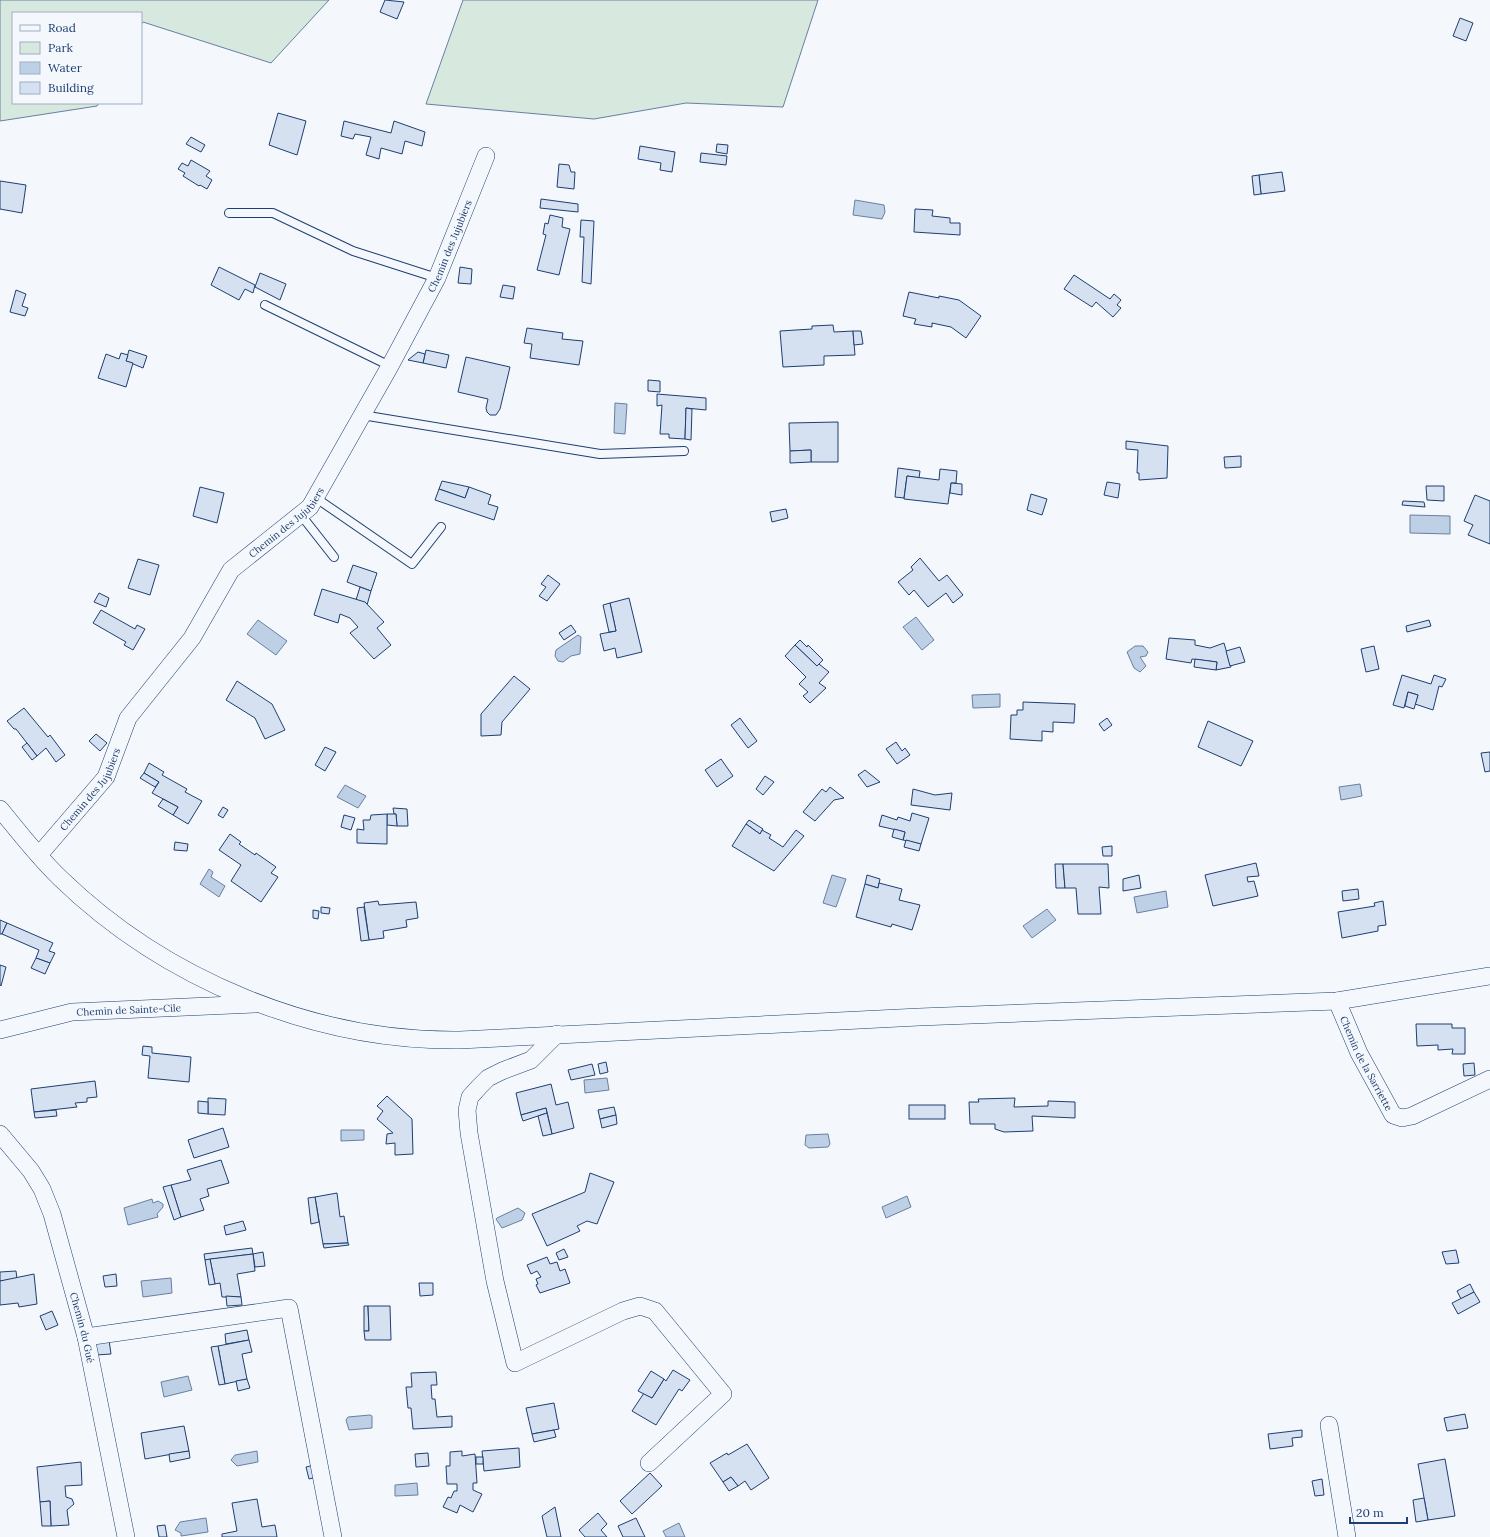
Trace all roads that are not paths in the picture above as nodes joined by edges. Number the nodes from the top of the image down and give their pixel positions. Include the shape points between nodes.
1 (486, 156) dead end
2 (229, 213) dead end
3 (437, 278) junction
4 (265, 305) dead end
5 (390, 366) junction
6 (362, 415) junction
7 (684, 451) dead end
8 (316, 498) junction
9 (301, 515) junction
10 (441, 527) dead end
11 (334, 557) dead end
12 (0, 809) edge
13 (39, 856) junction
14 (1490, 976) edge
15 (1337, 1000) junction
16 (259, 1004) junction
17 (0, 1030) edge
18 (557, 1034) junction
19 (1490, 1079) edge
20 (0, 1134) edge
21 (86, 1337) junction
22 (1329, 1425) dead end
23 (649, 1463) dead end
24 (126, 1537) edge
25 (333, 1537) edge
26 (1347, 1537) edge

1 - 3 street, Chemin des Jujubiers
2 - 3 lane via 272,213 353,251
3 - 5 street, Chemin des Jujubiers
4 - 5 lane
5 - 6 street, Chemin des Jujubiers
6 - 7 lane via 600,454
6 - 8 street, Chemin des Jujubiers
8 - 9 street, Chemin des Jujubiers via 310,508
8 - 10 lane via 412,564
9 - 11 lane
9 - 13 street, Chemin des Jujubiers via 231,570 192,638 128,718 106,777
12 - 13 street
13 - 16 street via 60,878 122,929 160,954 225,990
14 - 15 street
15 - 18 street
15 - 19 street, Chemin de la Sarriette via 1358,1053 1393,1115 1402,1118 1412,1116
16 - 17 street, Chemin de Sainte-Cile via 72,1012
16 - 18 street via 346,1029 431,1040
18 - 23 street via 532,1060 488,1078 470,1096 467,1110 469,1133 495,1280 515,1363 623,1312 640,1306 655,1311 723,1394
20 - 21 street, Chemin du Gué via 42,1190 64,1254
21 - 24 street, Chemin du Gué
21 - 25 street via 289,1308
22 - 26 street

